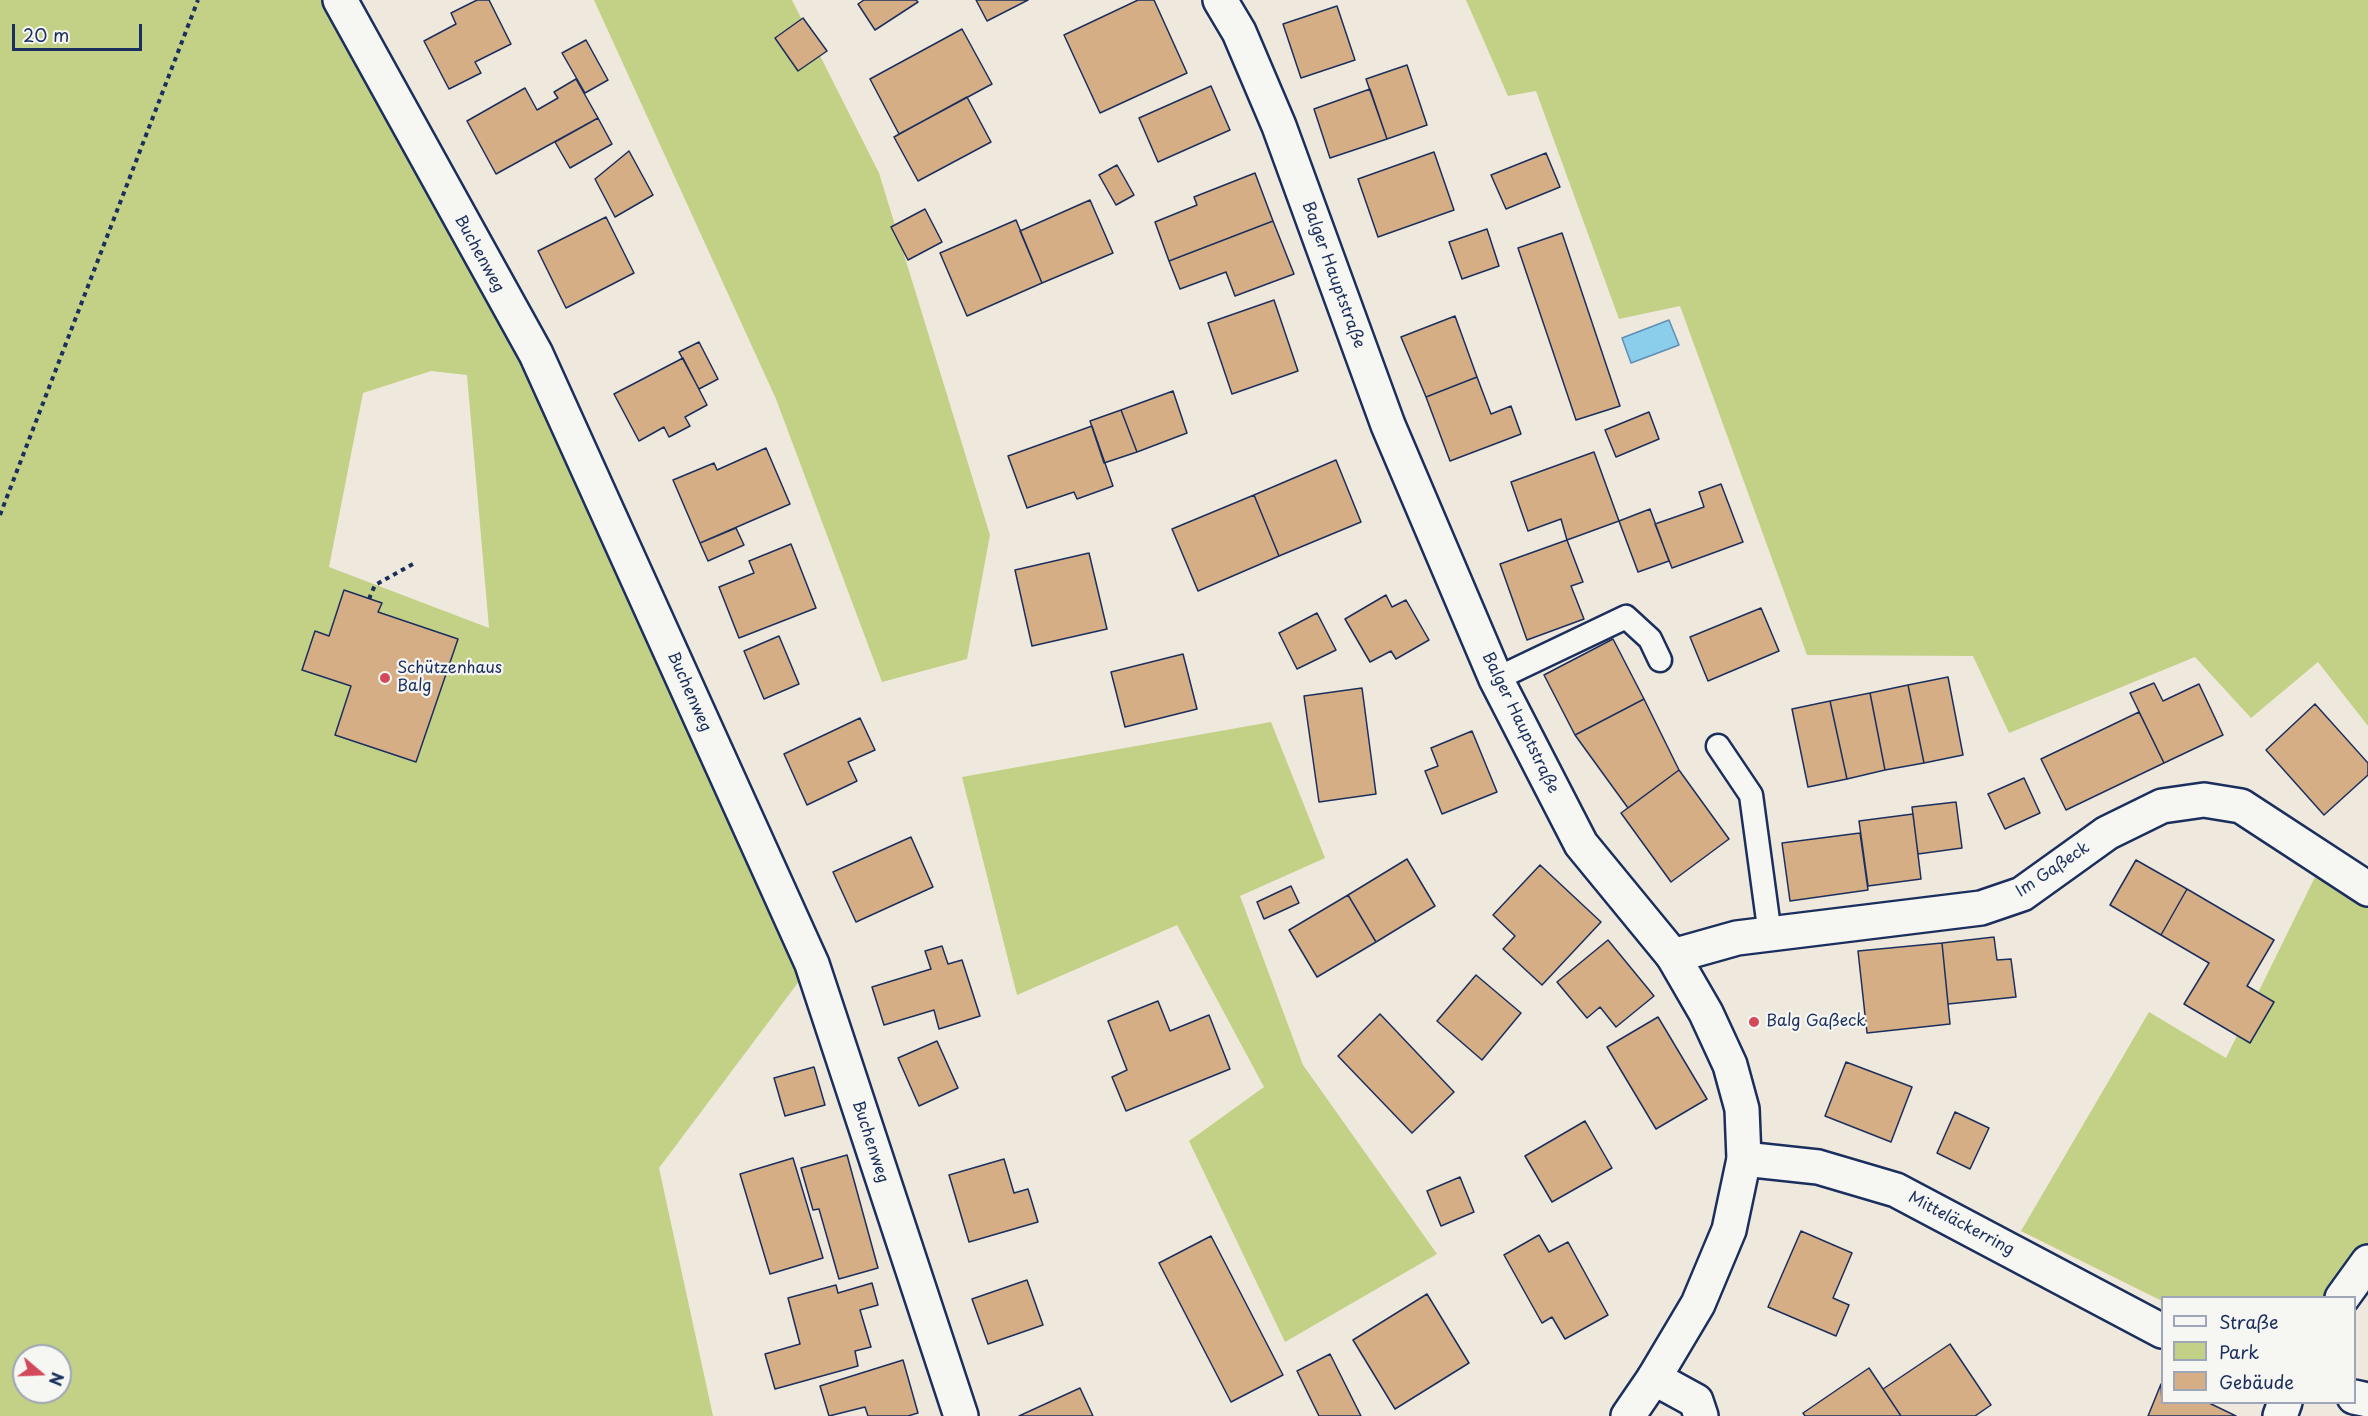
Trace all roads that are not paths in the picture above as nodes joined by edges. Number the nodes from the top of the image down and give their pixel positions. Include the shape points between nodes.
1 (340, 0) edge
2 (1220, 0) edge
3 (1660, 660) dead end
4 (1496, 680) junction
5 (1718, 746) dead end
6 (2368, 890) edge
7 (1770, 935) junction
8 (1673, 956) junction
9 (1744, 1159) junction
10 (2368, 1262) edge
11 (2343, 1296) edge
12 (2161, 1330) edge
13 (1654, 1378) junction
14 (961, 1416) edge
15 (1628, 1416) edge
16 (1701, 1416) edge

1 - 14 street, Buchenweg via 536,354 812,964
2 - 4 street, Balger Hauptstraße via 1239,32 1279,126 1388,426
3 - 4 lane via 1650,639 1626,617
4 - 8 street, Balger Hauptstraße via 1581,844
5 - 7 lane via 1751,795
6 - 7 street, Im Gaßeck via 2241,807 2204,800 2162,806 2107,833 2022,894 1981,908
7 - 8 street, Im Gaßeck via 1737,938
8 - 9 street, Balger Hauptstraße via 1730,1065 1742,1109
9 - 12 street, Mitteläckerring via 1818,1167 1896,1190
9 - 13 street, Balger Hauptstraße via 1729,1230 1698,1304
10 - 11 street
13 - 15 street, Balger Hauptstraße
13 - 16 street via 1696,1401

